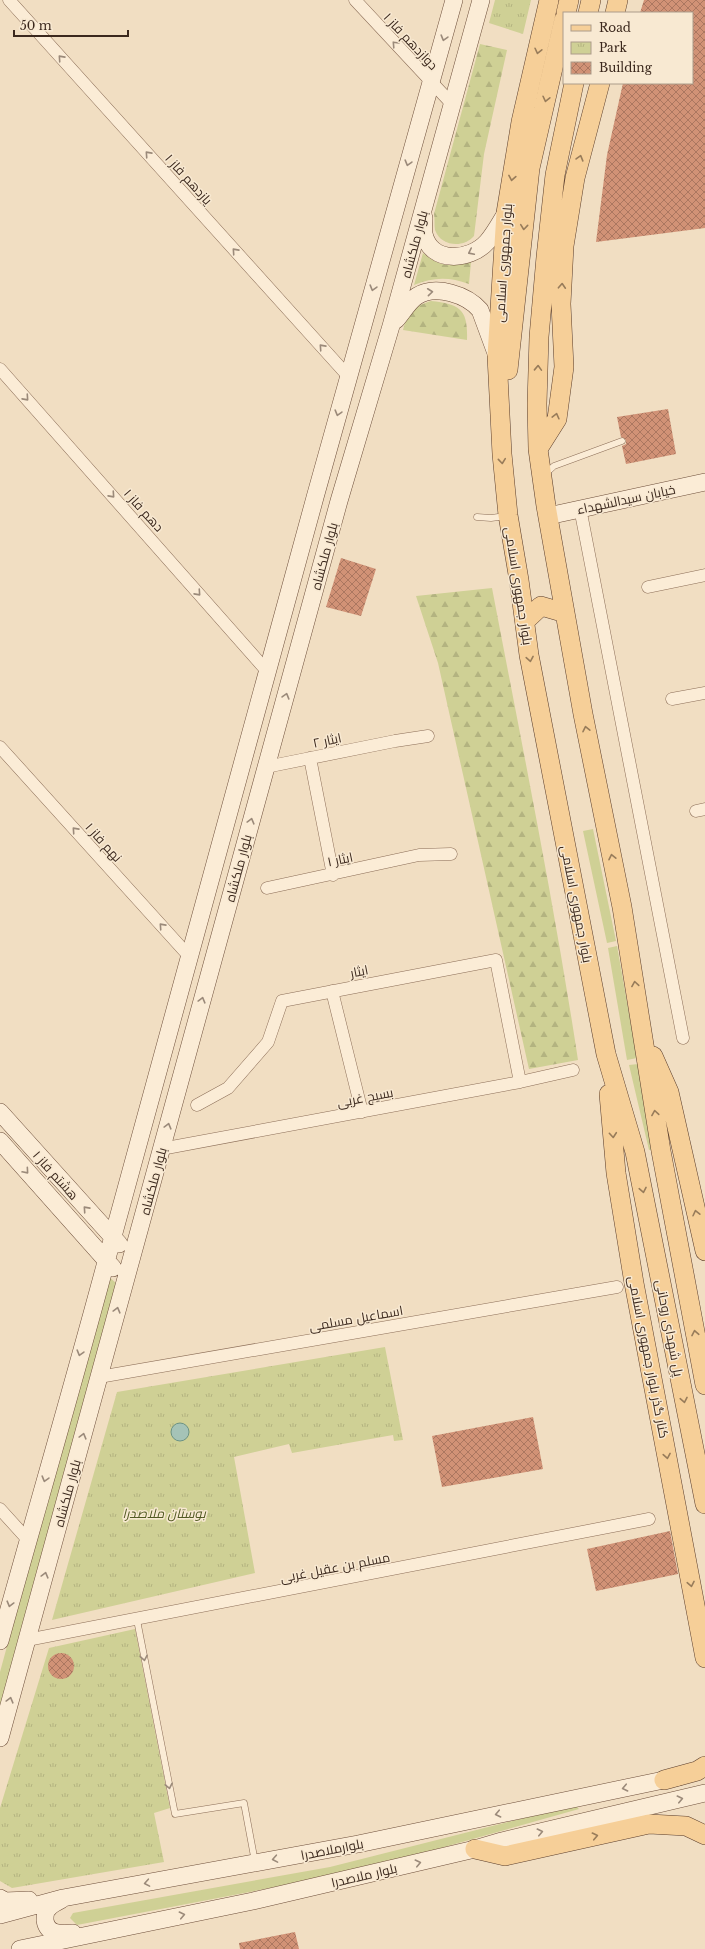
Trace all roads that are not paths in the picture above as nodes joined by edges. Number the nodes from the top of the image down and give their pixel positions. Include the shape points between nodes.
1 (9, 0) edge
2 (354, 0) edge
3 (454, 0) edge
4 (481, 0) edge
5 (569, 0) edge
6 (591, 0) edge
7 (618, 0) edge
8 (548, 6) edge
9 (566, 12) edge
10 (588, 12) edge
11 (615, 12) edge
12 (563, 24) edge
13 (431, 83) junction
14 (574, 84) edge
15 (600, 84) edge
16 (452, 104) junction
17 (423, 210) junction
18 (506, 213) junction
19 (391, 326) junction
20 (497, 356) junction
21 (0, 369) edge
22 (348, 376) junction
23 (501, 441) junction
24 (622, 441) dead end
25 (538, 449) junction
26 (542, 477) junction
27 (705, 482) edge
28 (313, 501) junction
29 (339, 501) junction
30 (580, 508) junction
31 (508, 515) junction
32 (548, 516) junction
33 (477, 517) dead end
34 (293, 573) junction
35 (705, 575) edge
36 (318, 581) junction
37 (648, 587) dead end
38 (565, 613) junction
39 (525, 621) junction
40 (266, 670) junction
41 (705, 693) edge
42 (672, 699) dead end
43 (428, 736) dead end
44 (0, 746) edge
45 (310, 758) junction
46 (266, 767) junction
47 (452, 854) dead end
48 (332, 875) junction
49 (267, 888) dead end
50 (188, 955) junction
51 (332, 991) junction
52 (643, 1035) junction
53 (683, 1038) dead end
54 (606, 1054) junction
55 (574, 1070) dead end
56 (520, 1082) junction
57 (197, 1105) dead end
58 (0, 1112) edge
59 (362, 1112) junction
60 (0, 1141) edge
61 (161, 1149) junction
62 (635, 1152) joint
63 (112, 1238) junction
64 (705, 1251) edge
65 (132, 1258) junction
66 (106, 1262) junction
67 (125, 1282) junction
68 (617, 1287) dead end
69 (99, 1377) junction
70 (705, 1385) edge
71 (705, 1504) edge
72 (0, 1509) edge
73 (649, 1519) dead end
74 (28, 1540) junction
75 (137, 1620) junction
76 (27, 1640) junction
77 (0, 1641) edge
78 (705, 1658) edge
79 (0, 1738) edge
80 (705, 1766) edge
81 (705, 1772) edge
82 (664, 1780) junction
83 (705, 1792) edge
84 (705, 1834) edge
85 (475, 1849) junction
86 (255, 1863) junction
87 (0, 1898) edge
88 (63, 1898) junction
89 (0, 1914) edge
90 (122, 1928) junction
91 (40, 1948) edge
92 (20, 1949) edge

22 -> 1 street, یازدهم فاز ۱
13 -> 2 street, دوازدهم فاز ۱
3 -> 13 main road, بلوار ملکشاه
4 - 16 main road, بلوار ملکشاه
5 - 9 main road
6 - 10 main road
7 - 11 main road
8 -> 18 main road, بلوار جمهوری اسلامی via 522,122
12 -> 23 main road via 530,168
13 - 16 street, دوازدهم فاز ۱
13 -> 22 main road, بلوار ملکشاه
25 -> 14 main road via 537,404 546,257 555,175
25 -> 15 main road via 557,419 564,367 561,304 564,246 575,178
16 - 17 main road, بلوار ملکشاه
18 -> 17 main road via 487,242 467,255 454,258 437,252 427,241 424,234
17 - 19 main road, بلوار ملکشاه
18 - 20 main road, بلوار جمهوری اسلامی
19 -> 20 main road via 418,295 436,292 453,294 470,301 480,310
19 - 29 main road, بلوار ملکشاه
20 - 23 main road, بلوار جمهوری اسلامی
21 -> 40 street, دهم فاز ۱
22 -> 28 main road, بلوار ملکشاه
23 -> 31 main road, بلوار جمهوری اسلامی
24 - 26 lane via 554,466
25 - 26 main road
26 - 32 main road
27 - 30 main road, خیابان سیدالشهداء
28 - 29 main road via 324,511 334,507
28 - 34 main road, بلوار ملکشاه
29 - 36 main road, بلوار ملکشاه
30 - 32 main road, خیابان سیدالشهداء
30 - 53 street via 619,726
31 - 33 lane
31 - 39 main road, بلوار جمهوری اسلامی
32 - 38 main road
34 - 36 main road via 309,568
34 - 40 main road, بلوار ملکشاه
35 - 37 street
46 -> 36 main road, بلوار ملکشاه
38 - 39 main road via 541,606
52 -> 38 main road via 622,907
39 -> 54 main road, بلوار جمهوری اسلامی via 529,655
40 - 50 main road, بلوار ملکشاه
41 - 42 street
43 - 45 street, ایثار ۲
50 -> 44 street, نهم فاز ۱
45 - 46 street, ایثار ۲
45 - 48 street
61 -> 46 main road, بلوار ملکشاه
47 - 48 street, ایثار ۱ via 419,855
48 - 49 street, ایثار ۱
50 - 63 main road, بلوار ملکشاه
51 - 56 street, ایثار via 496,960
51 - 57 street, ایثار via 282,1001 268,1042 228,1088
51 - 59 street
64 -> 52 main road via 669,1092
70 -> 52 main road, پل شهدای روحانی via 661,1151
54 - 62 main road, بلوار جمهوری اسلامی
54 -> 78 main road, کنار گذر بلوار جمهوری اسلامی via 618,1188
55 - 56 street, بسیج غربی
56 - 59 street, بسیج غربی
63 -> 58 main road, هشتم فاز ۱
59 - 61 street, بسیج غربی
60 -> 66 main road, هشتم فاز ۱
61 - 65 main road, بلوار ملکشاه
62 -> 71 main road, پل شهدای روحانی
63 - 65 main road, هشتم فاز ۱
63 - 66 main road, بلوار ملکشاه
65 - 67 main road, بلوار ملکشاه
66 - 67 main road, هشتم فاز ۱
66 -> 74 main road, بلوار ملکشاه
69 -> 67 main road, بلوار ملکشاه
68 - 69 street, اسماعیل مسلمی
76 -> 69 main road, بلوار ملکشاه
72 - 74 street
73 - 75 street, مسلم بن عقیل غربی
74 -> 77 main road, بلوار ملکشاه
75 - 76 street, مسلم بن عقیل غربی
75 -> 86 lane via 175,1814 244,1803
79 -> 76 main road, بلوار ملکشاه
80 - 82 main road via 697,1771
81 - 82 main road
82 -> 86 main road, بلوارملاصدرا
85 -> 83 main road, بلوار ملاصدرا
85 -> 84 main road via 505,1856 649,1824 686,1826
90 -> 85 main road, بلوار ملاصدرا via 252,1901
86 -> 88 main road, بلوارملاصدرا
87 - 88 main road via 5,1901
88 - 89 main road, بلوارملاصدرا
88 - 90 main road via 48,1909 45,1916 51,1932
90 - 91 main road, بلوار ملاصدرا
91 - 92 main road, بلوار ملاصدرا

